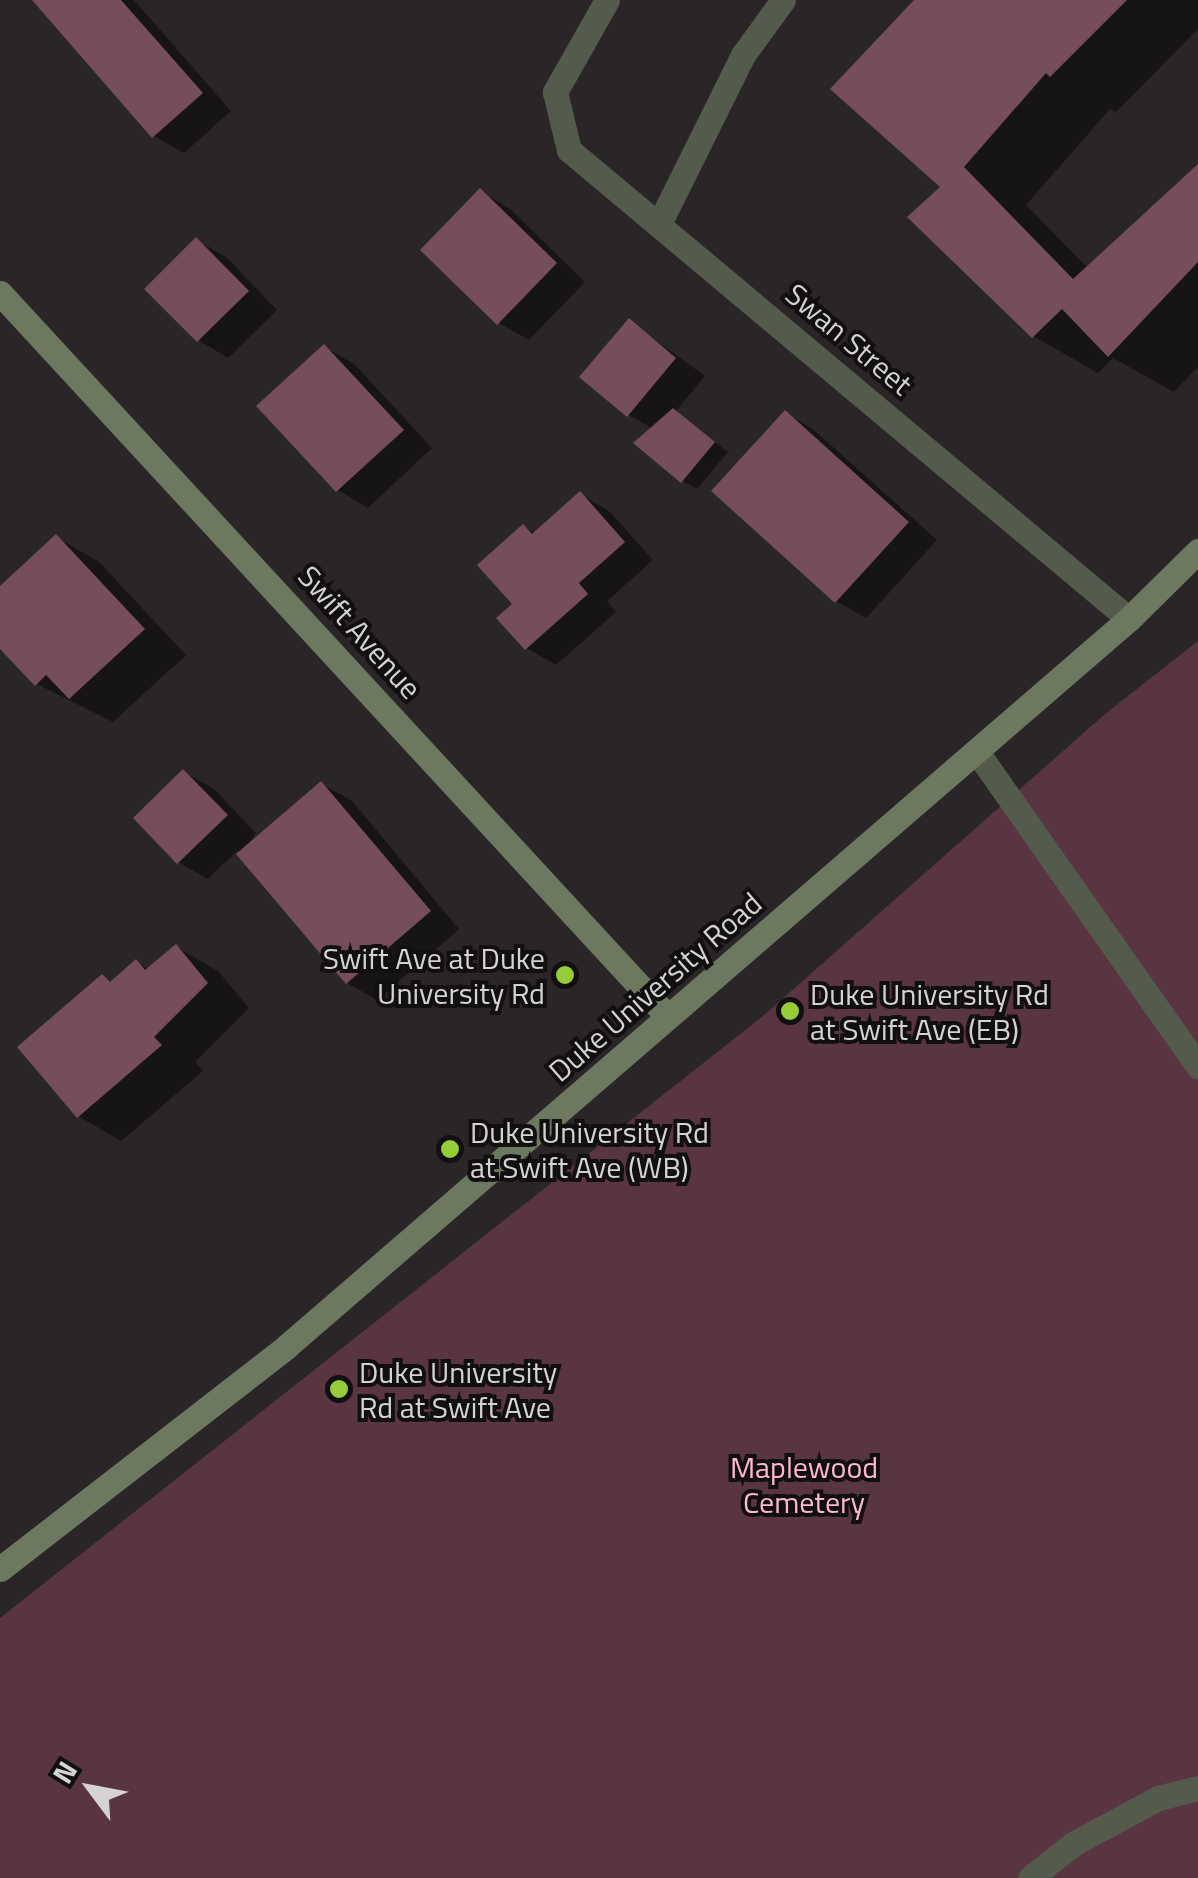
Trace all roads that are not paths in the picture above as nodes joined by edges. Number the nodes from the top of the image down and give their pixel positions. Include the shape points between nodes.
1 (607, 0) edge
2 (783, 0) edge
3 (660, 224) junction
4 (0, 293) edge
5 (1198, 551) edge
6 (1129, 619) junction
7 (977, 752) junction
8 (668, 1018) junction
9 (1198, 1066) edge
10 (0, 1569) edge
11 (1198, 1788) edge
12 (1030, 1878) edge

1 - 3 street, Swan Street via 555,92 569,150
2 - 3 street via 743,56
3 - 6 street, Swan Street
4 - 8 main road, Swift Avenue
5 - 6 main road, Duke University Road
6 - 7 main road, Duke University Road
7 - 8 main road, Duke University Road
7 - 9 street
8 - 10 main road, Duke University Road via 287,1346
11 - 12 street via 1158,1798 1072,1844

